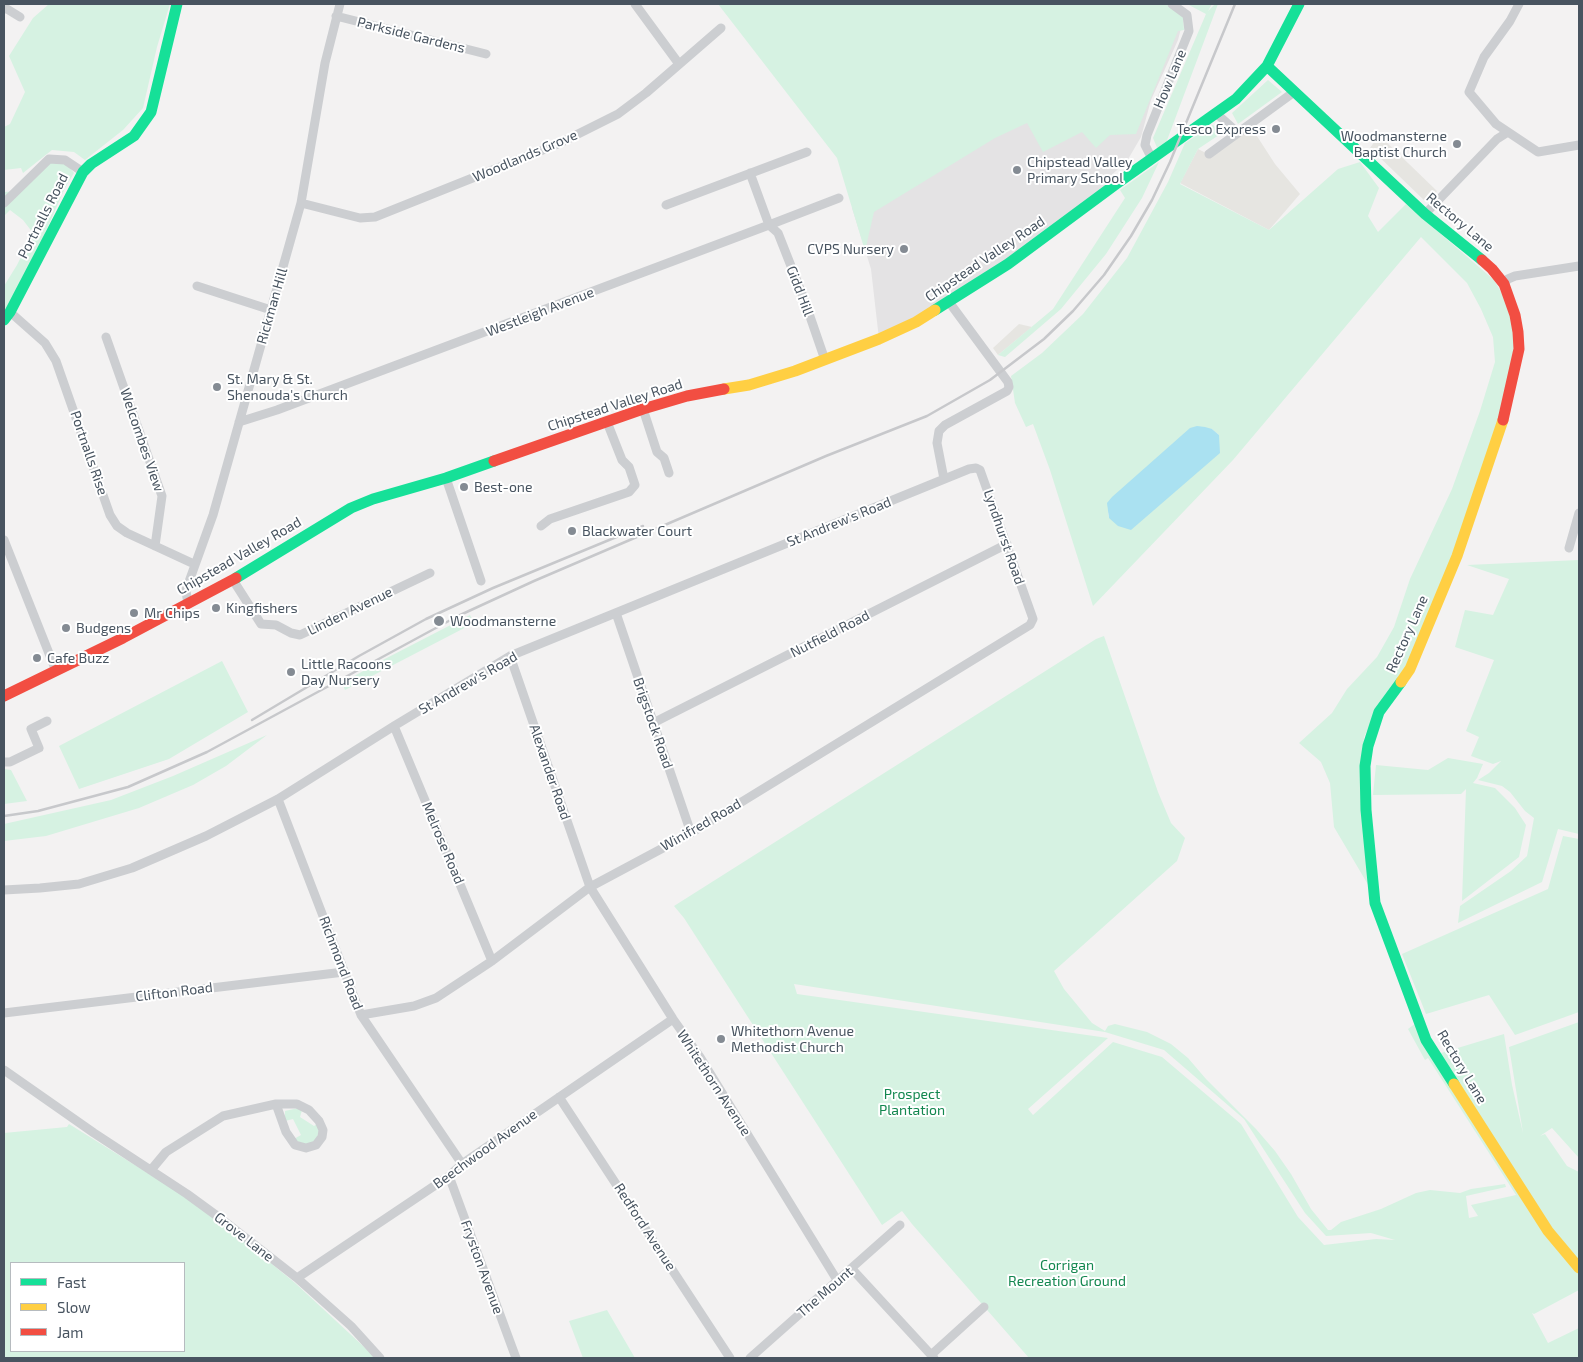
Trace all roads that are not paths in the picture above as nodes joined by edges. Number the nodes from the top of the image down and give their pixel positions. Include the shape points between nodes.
1 (177, 4) edge
2 (340, 4) edge
3 (635, 4) edge
4 (1172, 4) edge
5 (1299, 4) edge
6 (1519, 4) edge
7 (4, 9) edge
8 (20, 16) dead end
9 (336, 16) junction
10 (721, 28) dead end
11 (486, 54) dead end
12 (679, 64) junction
13 (1267, 66) junction
14 (1294, 92) junction
15 (1217, 114) junction
16 (1496, 124) junction
17 (1237, 132) junction
18 (1508, 132) junction
19 (1497, 139) junction
20 (1579, 145) edge
21 (807, 152) dead end
22 (1209, 154) dead end
23 (1154, 158) junction
24 (82, 172) junction
25 (750, 173) junction
26 (839, 198) dead end
27 (4, 202) edge
28 (301, 203) junction
29 (666, 204) dead end
30 (1425, 214) junction
31 (770, 226) junction
32 (1579, 266) edge
33 (1504, 284) junction
34 (197, 286) dead end
35 (949, 302) junction
36 (271, 310) junction
37 (7, 316) edge
38 (106, 337) dead end
39 (825, 360) junction
40 (643, 409) junction
41 (239, 422) junction
42 (607, 422) junction
43 (969, 469) joint
44 (669, 473) dead end
45 (446, 478) junction
46 (944, 479) junction
47 (1579, 513) edge
48 (541, 526) dead end
49 (4, 540) edge
50 (1007, 544) junction
51 (155, 546) junction
52 (1569, 548) dead end
53 (194, 564) junction
54 (430, 573) dead end
55 (233, 580) junction
56 (481, 581) dead end
57 (190, 603) junction
58 (616, 613) junction
59 (1032, 616) joint
60 (510, 656) junction
61 (56, 671) junction
62 (4, 696) edge
63 (47, 722) dead end
64 (653, 723) junction
65 (394, 726) junction
66 (4, 762) edge
67 (278, 799) junction
68 (691, 833) junction
69 (590, 887) junction
70 (4, 890) edge
71 (492, 960) junction
72 (344, 972) junction
73 (4, 1012) edge
74 (361, 1016) junction
75 (673, 1019) junction
76 (4, 1070) edge
77 (560, 1097) junction
78 (276, 1104) junction
79 (462, 1164) junction
80 (151, 1170) junction
81 (449, 1176) junction
82 (900, 1224) dead end
83 (1579, 1268) edge
84 (852, 1269) junction
85 (297, 1278) junction
86 (838, 1280) junction
87 (984, 1307) dead end
88 (932, 1357) edge
89 (380, 1358) edge
90 (516, 1358) edge
91 (730, 1358) edge
92 (750, 1358) edge

1 - 24 main road, Portnalls Road via 151,112 134,136
2 - 9 street, Rickman Hill
3 - 12 street
4 - 23 street, How Lane via 1187,15 1189,32 1147,135 1145,145
5 - 13 main road, Chipstead Valley Road
6 - 16 street via 1484,57 1469,92
7 - 8 street
9 - 11 street, Parkside Gardens
9 - 28 street, Rickman Hill
10 - 12 street, Woodlands Grove
12 - 28 street, Woodlands Grove via 618,114 596,126 382,214 360,218
13 - 14 main road, Rectory Lane
13 - 15 main road, Chipstead Valley Road via 1248,88
14 - 17 street
14 - 30 main road, Rectory Lane
15 - 17 street
15 - 23 main road, Chipstead Valley Road
16 - 18 street
16 - 19 street
17 - 22 street
18 - 19 street
18 - 20 street via 1538,152
19 - 30 street
21 - 25 street
23 - 35 main road, Chipstead Valley Road
24 - 27 street via 65,160 50,159
24 - 37 main road, Portnalls Road
25 - 29 street
25 - 31 street, Gidd Hill
26 - 31 street, Westleigh Avenue
28 - 36 street, Rickman Hill
30 - 33 main road, Rectory Lane via 1492,269
31 - 39 street, Gidd Hill via 778,233
31 - 41 street, Westleigh Avenue
32 - 33 street via 1515,276
33 - 83 main road, Rectory Lane via 1515,315 1519,340 1504,421 1457,556 1413,663 1379,712 1373,727 1366,766 1366,810 1375,903 1426,1040 1548,1231
34 - 36 street
35 - 39 main road, Chipstead Valley Road via 907,327
35 - 46 street via 1009,387 941,428 937,443
36 - 41 street, Rickman Hill
37 - 51 street, Portnalls Rise via 45,343 56,361 113,521 121,530
38 - 51 street, Welcombes View via 162,496
39 - 40 main road, Chipstead Valley Road via 749,385 687,396
40 - 42 main road, Chipstead Valley Road
40 - 44 street via 657,452 664,458
41 - 53 street, Rickman Hill via 213,515
42 - 45 main road, Chipstead Valley Road
42 - 48 street via 635,485 629,492 550,519
43 - 46 street, St Andrew's Road
43 - 50 street, Lyndhurst Road via 976,468 981,472
45 - 55 main road, Chipstead Valley Road via 351,508
45 - 56 street
46 - 58 street, St Andrew's Road
47 - 52 street
49 - 61 street
50 - 59 street, Lyndhurst Road
50 - 64 street, Nutfield Road
51 - 53 street, Portnalls Rise
53 - 57 street, Rickman Hill via 186,590
54 - 55 street, Linden Avenue via 300,635 276,625 261,624
55 - 57 main road, Chipstead Valley Road
57 - 61 main road, Chipstead Valley Road
58 - 60 street, St Andrew's Road
58 - 64 street, Brigstock Road
59 - 68 street, Winifred Road via 1027,628
60 - 65 street, St Andrew's Road
60 - 69 street, Alexander Road
61 - 62 main road, Chipstead Valley Road
63 - 66 street via 30,729 39,748
64 - 68 street, Brigstock Road
65 - 67 street, St Andrew's Road
65 - 71 street, Melrose Road
67 - 70 street, St Andrew's Road via 206,836 132,868 79,884
67 - 72 street, Richmond Road
68 - 69 street, Winifred Road
69 - 71 street, Winifred Road
69 - 75 street, Whitethorn Avenue
71 - 74 street, Winifred Road via 436,998 414,1006
72 - 73 street, Clifton Road
72 - 74 street, Richmond Road
74 - 79 street, Richmond Road
75 - 77 street, Beechwood Avenue
75 - 86 street, Whitethorn Avenue via 700,1057
76 - 80 street, Grove Lane
77 - 79 street, Beechwood Avenue
77 - 91 street, Redford Avenue
78 - 78 street via 297,1104 309,1110 323,1130 316,1145 306,1148 295,1145 286,1132
78 - 80 street via 224,1116 166,1152
79 - 81 street, Beechwood Avenue
80 - 85 street, Grove Lane
81 - 85 street, Beechwood Avenue
81 - 90 street, Fryston Avenue
82 - 84 street, The Mount
84 - 86 street, The Mount
84 - 88 street
85 - 89 street, Grove Lane via 351,1326
86 - 92 street, The Mount
87 - 88 street

